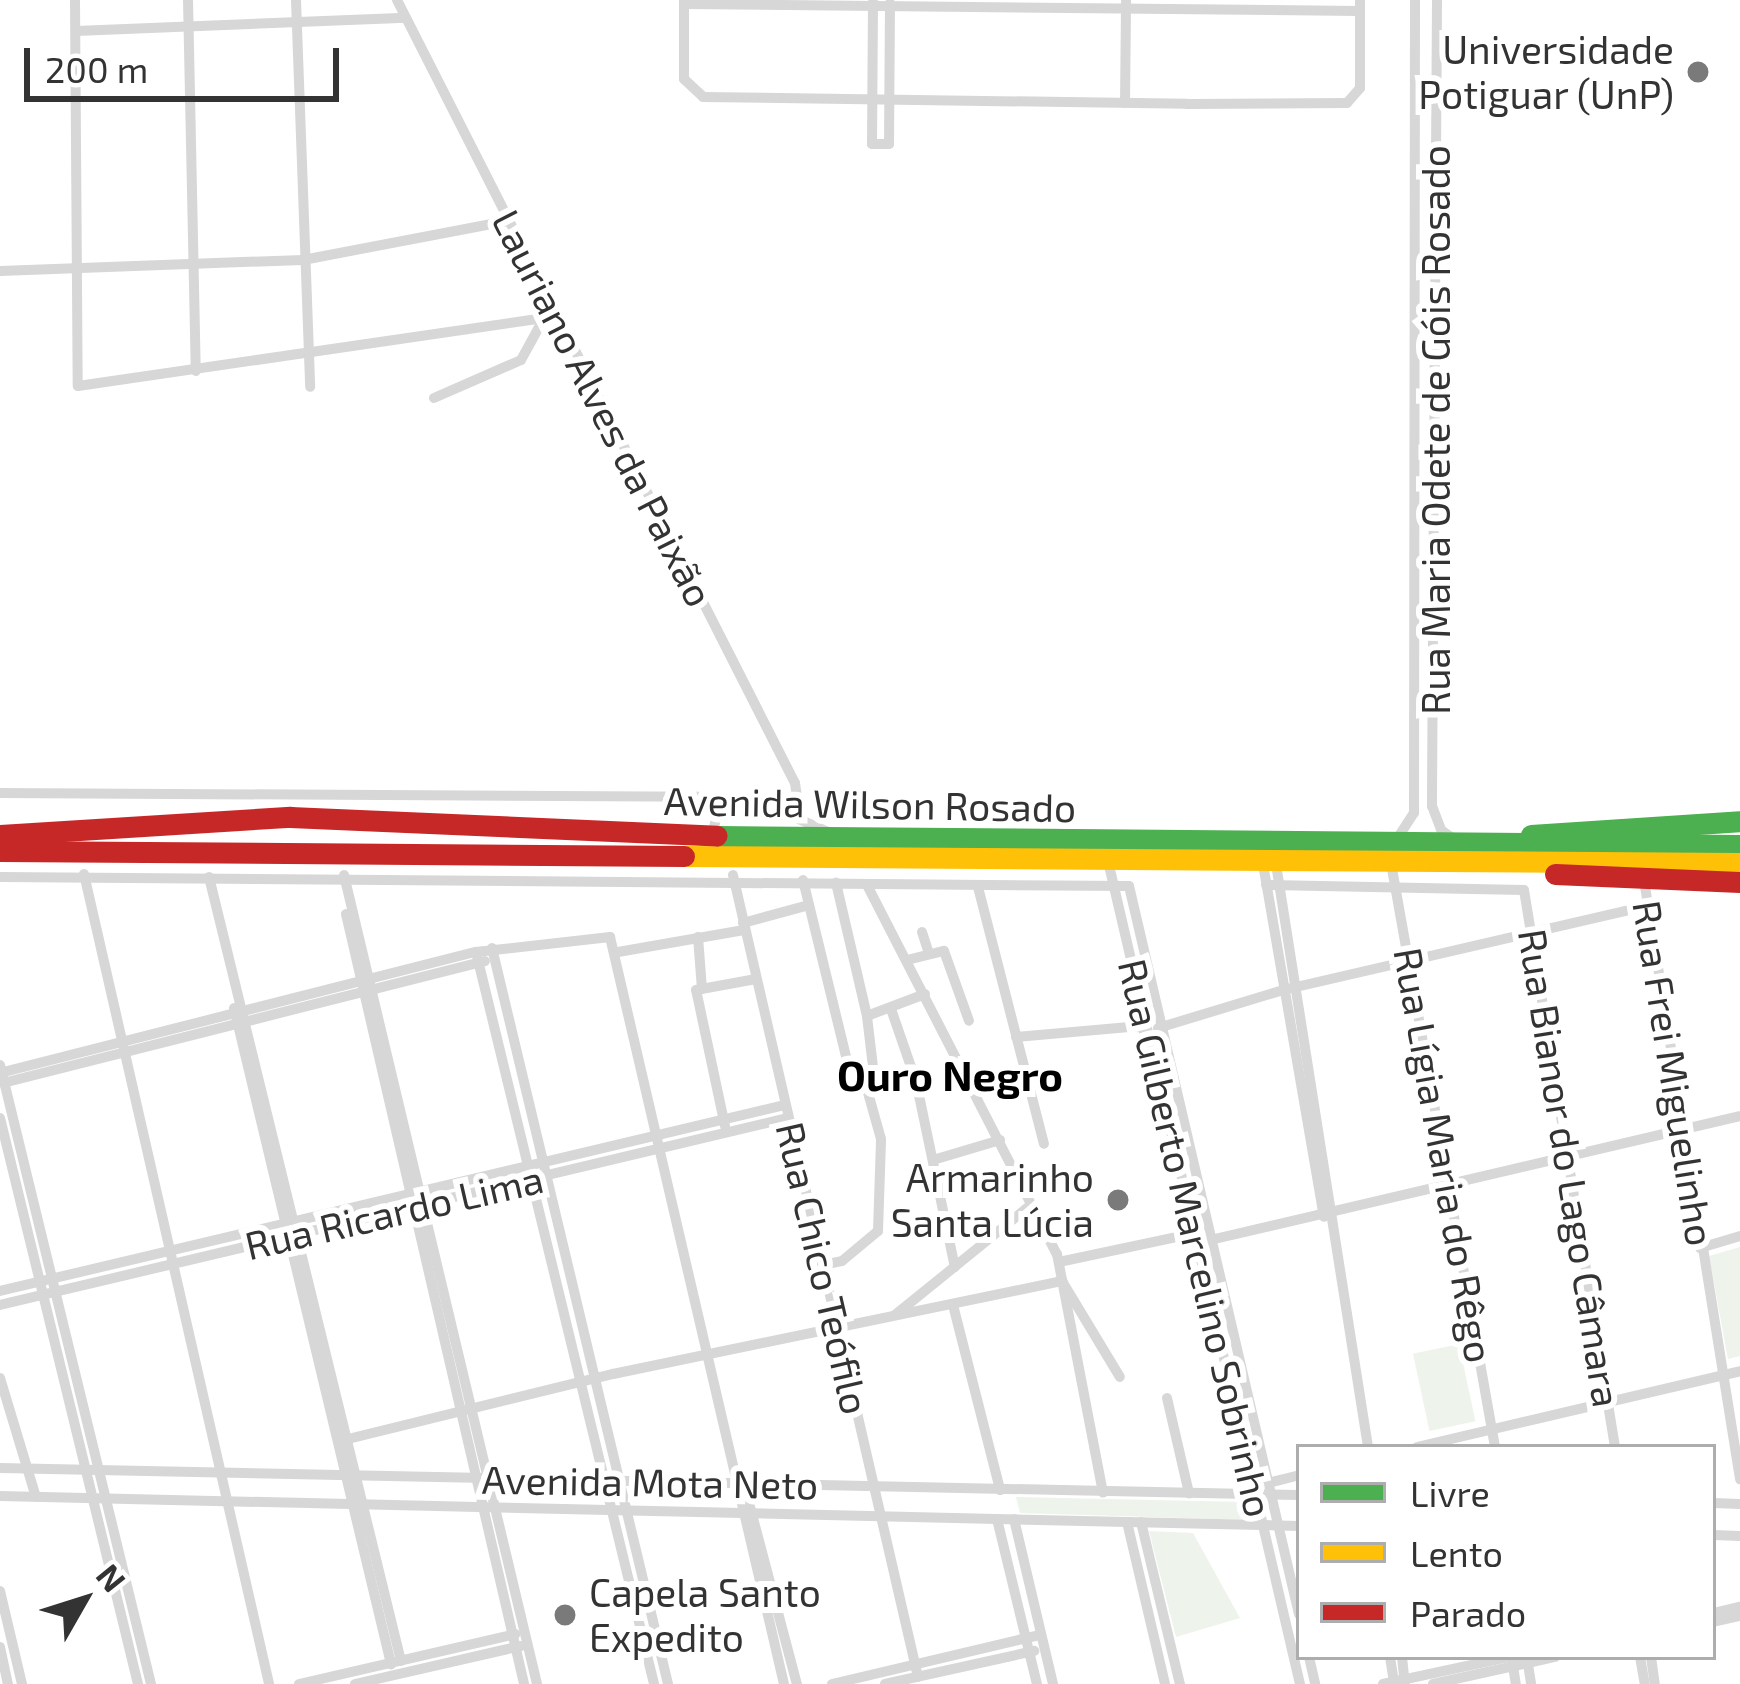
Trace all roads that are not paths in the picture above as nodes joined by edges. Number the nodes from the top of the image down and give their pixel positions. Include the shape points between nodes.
1 (75, 0) edge
2 (188, 0) edge
3 (296, 0) edge
4 (398, 0) edge
5 (1414, 0) edge
6 (1437, 0) edge
7 (684, 2) edge
8 (873, 3) edge
9 (890, 3) edge
10 (1126, 4) edge
11 (1360, 6) edge
12 (406, 17) junction
13 (296, 22) junction
14 (189, 26) junction
15 (76, 31) junction
16 (872, 102) junction
17 (890, 102) junction
18 (1125, 103) junction
19 (507, 221) junction
20 (303, 260) junction
21 (194, 268) junction
22 (0, 271) edge
23 (77, 272) junction
24 (308, 357) junction
25 (196, 371) junction
26 (310, 387) dead end
27 (434, 398) dead end
28 (1418, 496) junction
29 (1436, 527) junction
30 (1415, 589) junction
31 (1436, 638) junction
32 (0, 793) edge
33 (704, 797) junction
34 (290, 817) junction
35 (800, 818) junction
36 (364, 819) junction
37 (1740, 821) edge
38 (0, 835) edge
39 (708, 838) junction
40 (851, 842) junction
41 (1466, 845) junction
42 (1740, 845) edge
43 (0, 851) edge
44 (294, 854) junction
45 (1392, 854) junction
46 (1491, 854) junction
47 (1550, 854) junction
48 (365, 856) junction
49 (1108, 861) junction
50 (1740, 863) edge
51 (732, 869) junction
52 (84, 874) junction
53 (340, 875) junction
54 (1271, 875) junction
55 (0, 877) edge
56 (209, 878) junction
57 (803, 880) junction
58 (1644, 880) junction
59 (1740, 881) edge
60 (836, 883) junction
61 (867, 885) junction
62 (1114, 886) junction
63 (1396, 886) junction
64 (978, 887) junction
65 (809, 905) junction
66 (1648, 906) junction
67 (744, 927) junction
68 (922, 932) dead end
69 (1532, 933) junction
70 (698, 937) junction
71 (928, 951) junction
72 (617, 952) junction
73 (494, 954) junction
74 (477, 957) junction
75 (907, 960) junction
76 (1409, 962) junction
77 (756, 979) junction
78 (367, 983) junction
79 (702, 989) junction
80 (1289, 989) junction
81 (925, 994) junction
82 (891, 1009) junction
83 (239, 1012) junction
84 (867, 1016) junction
85 (939, 1021) junction
86 (1161, 1023) junction
87 (1016, 1037) junction
88 (1150, 1042) junction
89 (120, 1047) junction
90 (912, 1072) junction
91 (1, 1075) edge
92 (869, 1080) junction
93 (786, 1112) junction
94 (1740, 1116) edge
95 (0, 1118) edge
96 (725, 1127) junction
97 (1680, 1131) junction
98 (1000, 1141) junction
99 (661, 1142) junction
100 (1044, 1144) dead end
101 (1564, 1158) junction
102 (933, 1160) junction
103 (1195, 1167) junction
104 (545, 1169) junction
105 (1180, 1169) junction
106 (530, 1173) junction
107 (1450, 1184) junction
108 (417, 1200) junction
109 (1032, 1204) junction
110 (1326, 1211) junction
111 (292, 1230) junction
112 (1740, 1236) edge
113 (1196, 1238) junction
114 (1212, 1239) junction
115 (1700, 1248) junction
116 (170, 1259) junction
117 (1059, 1262) junction
118 (822, 1265) junction
119 (955, 1267) junction
120 (1062, 1281) junction
121 (47, 1287) junction
122 (0, 1292) edge
123 (0, 1305) edge
124 (953, 1305) junction
125 (894, 1316) junction
126 (836, 1326) junction
127 (710, 1354) junction
128 (1740, 1371) edge
129 (1722, 1375) junction
130 (1120, 1377) dead end
131 (0, 1378) edge
132 (595, 1378) junction
133 (580, 1382) junction
134 (1167, 1397) dead end
135 (1608, 1402) junction
136 (473, 1408) junction
137 (460, 1412) junction
138 (1492, 1429) junction
139 (348, 1439) junction
140 (1367, 1444) edge
141 (1430, 1444) edge
142 (1494, 1444) edge
143 (1615, 1444) edge
144 (0, 1468) edge
145 (28, 1468) junction
146 (91, 1470) junction
147 (220, 1472) junction
148 (351, 1475) junction
149 (1296, 1476) edge
150 (476, 1478) junction
151 (490, 1478) junction
152 (1740, 1480) edge
153 (606, 1484) junction
154 (620, 1485) junction
155 (741, 1485) junction
156 (874, 1488) junction
157 (1270, 1488) junction
158 (1000, 1490) junction
159 (1102, 1493) junction
160 (1189, 1493) junction
161 (1256, 1495) junction
162 (1296, 1495) edge
163 (0, 1496) edge
164 (37, 1497) junction
165 (98, 1498) junction
166 (226, 1501) junction
167 (358, 1504) junction
168 (483, 1507) junction
169 (497, 1507) junction
170 (612, 1510) junction
171 (626, 1510) junction
172 (747, 1513) junction
173 (880, 1515) junction
174 (997, 1519) junction
175 (1014, 1519) junction
176 (1126, 1522) junction
177 (1141, 1522) junction
178 (1263, 1525) junction
179 (1278, 1525) junction
180 (1296, 1526) edge
181 (112, 1554) junction
182 (0, 1591) edge
183 (1296, 1600) edge
184 (649, 1605) junction
185 (635, 1607) junction
186 (772, 1610) junction
187 (4, 1624) edge
188 (520, 1640) junction
189 (4, 1642) edge
190 (1042, 1642) junction
191 (1028, 1646) junction
192 (1511, 1660) edge
193 (1528, 1660) edge
194 (396, 1662) junction
195 (916, 1671) junction
196 (526, 1675) edge
197 (1396, 1683) edge
198 (8, 1684) edge
199 (22, 1684) edge
200 (138, 1684) edge
201 (151, 1684) edge
202 (269, 1684) edge
203 (299, 1684) edge
204 (355, 1684) edge
205 (537, 1684) edge
206 (654, 1684) edge
207 (668, 1684) edge
208 (784, 1684) edge
209 (797, 1684) edge
210 (832, 1684) edge
211 (885, 1684) edge
212 (1037, 1684) edge
213 (1052, 1684) edge
214 (1165, 1684) edge
215 (1180, 1684) edge
216 (1300, 1684) edge
217 (1433, 1684) edge
218 (1516, 1684) edge
219 (1531, 1684) edge

1 - 15 street
2 - 14 street
3 - 13 street
4 - 12 street, Lauriano Alves da Paixão
5 - 28 street, Rua Maria Odete de Góis Rosado
6 - 29 street, Rua Maria Odete de Góis Rosado
7 - 8 street
7 - 16 street via 684,79 696,94
8 - 9 street
8 - 16 street
9 - 10 street
9 - 17 street
10 - 11 street
10 - 18 street
11 - 18 street via 1360,88 1347,103
12 - 13 street
12 - 19 street, Lauriano Alves da Paixão
13 - 14 street
13 - 20 street
14 - 15 street
14 - 21 street
15 - 23 street
16 - 17 street
16 - 17 street via 872,144 889,144
17 - 18 street
19 - 20 street
19 - 35 street, Lauriano Alves da Paixão via 795,782
20 - 21 street
20 - 24 street
21 - 23 street
21 - 25 street
22 - 23 street
23 - 25 street via 78,386
24 - 25 street
24 - 26 street
24 - 27 street via 544,318 521,360
28 - 29 street via 1422,474 1431,473
28 - 30 street, Rua Maria Odete de Góis Rosado
29 - 31 street, Rua Maria Odete de Góis Rosado
30 - 31 street via 1421,663 1432,660
30 - 45 street, Rua Maria Odete de Góis Rosado via 1414,813
31 - 41 street, Rua Maria Odete de Góis Rosado via 1432,812
32 - 33 street
33 - 35 street via 749,797
33 - 39 street via 718,824
34 - 36 highway, Avenida Wilson Rosado
34 - 38 highway, Avenida Wilson Rosado
34 - 44 highway via 309,833
35 - 40 street
36 - 39 highway, Avenida Wilson Rosado
36 - 48 highway via 344,842
37 - 46 highway via 1582,826
39 - 40 highway, Avenida Wilson Rosado
40 - 45 highway, Avenida Wilson Rosado
41 - 45 highway, Avenida Wilson Rosado
41 - 46 highway, Avenida Wilson Rosado
42 - 47 highway, Avenida Wilson Rosado
43 - 44 highway, Avenida Wilson Rosado
44 - 48 highway, Avenida Wilson Rosado
45 - 46 highway, Avenida Wilson Rosado
45 - 54 highway, Avenida Wilson Rosado
45 - 63 street, Rua Lígia Maria do Rêgo
46 - 47 highway, Avenida Wilson Rosado
46 - 58 highway
47 - 50 highway, Avenida Wilson Rosado
48 - 51 highway, Avenida Wilson Rosado
49 - 51 highway, Avenida Wilson Rosado
49 - 54 highway, Avenida Wilson Rosado
49 - 62 street, Rua Gilberto Marcelino Sobrinho
51 - 53 street
51 - 57 street
51 - 67 street, Rua Chico Teófilo
52 - 55 street
52 - 56 street
52 - 89 street
53 - 56 street
53 - 78 street
54 - 63 street
54 - 80 street
56 - 83 street
57 - 60 street
57 - 65 street
58 - 59 highway
58 - 66 street, Rua Frei Miguelinho
60 - 61 street
60 - 84 street
61 - 64 street
61 - 75 street
62 - 64 street
62 - 86 street, Rua Gilberto Marcelino Sobrinho via 1130,886
62 - 88 street, Rua Gilberto Marcelino Sobrinho
63 - 69 street, Rua Bianor do Lago Câmara via 1524,890
63 - 76 street, Rua Lígia Maria do Rêgo
64 - 87 street
65 - 67 street
65 - 92 street via 850,1073
66 - 69 street
66 - 97 street, Rua Frei Miguelinho
67 - 70 street
67 - 77 street, Rua Chico Teófilo
68 - 71 street
69 - 76 street
69 - 101 street, Rua Bianor do Lago Câmara
70 - 72 street
70 - 79 street
71 - 75 street
71 - 85 street via 947,954 967,1015
72 - 73 street via 604,934
72 - 99 street
73 - 74 street
73 - 104 street
74 - 78 street
74 - 106 street
75 - 81 street
76 - 80 street
76 - 107 street, Rua Lígia Maria do Rêgo
77 - 79 street
77 - 93 street, Rua Chico Teófilo
78 - 83 street
78 - 108 street
79 - 96 street via 695,990 706,1067
80 - 86 street
80 - 110 street
81 - 82 street
81 - 85 street
82 - 84 street
82 - 90 street
83 - 89 street
83 - 111 street
84 - 92 street
85 - 98 street
86 - 88 street
86 - 103 street, Rua Gilberto Marcelino Sobrinho
87 - 88 street via 1141,1026
87 - 100 street
88 - 105 street, Rua Gilberto Marcelino Sobrinho
89 - 91 street
89 - 116 street
90 - 92 street
90 - 102 street
91 - 121 street
92 - 118 street via 881,1139 878,1231 842,1261
93 - 96 street, Rua Ricardo Lima
93 - 118 street, Rua Chico Teófilo
94 - 97 street
95 - 121 street
96 - 99 street, Rua Ricardo Lima
97 - 101 street
97 - 115 street, Rua Frei Miguelinho
98 - 102 street
98 - 109 street
99 - 104 street, Rua Ricardo Lima
99 - 127 street
101 - 107 street
101 - 135 street, Rua Bianor do Lago Câmara
102 - 119 street
103 - 105 street
103 - 114 street, Rua Gilberto Marcelino Sobrinho
104 - 106 street, Rua Ricardo Lima
104 - 132 street
105 - 113 street, Rua Gilberto Marcelino Sobrinho
106 - 108 street, Rua Ricardo Lima
106 - 133 street
107 - 110 street
107 - 138 street, Rua Lígia Maria do Rêgo
108 - 111 street, Rua Ricardo Lima
108 - 136 street
108 - 137 street
109 - 117 street
109 - 119 street
110 - 114 street
110 - 140 street
111 - 116 street, Rua Ricardo Lima
111 - 139 street
111 - 148 street
112 - 115 street
113 - 114 street
113 - 117 street
113 - 161 street, Rua Gilberto Marcelino Sobrinho
114 - 157 street, Rua Gilberto Marcelino Sobrinho
115 - 129 street, Rua Frei Miguelinho
116 - 121 street, Rua Ricardo Lima
116 - 147 street
117 - 120 street
118 - 126 street, Rua Chico Teófilo
119 - 125 street
120 - 124 street
120 - 130 street
120 - 159 street
121 - 122 street, Rua Ricardo Lima
121 - 123 street, Rua Ricardo Lima
121 - 146 street
124 - 125 street
124 - 158 street
125 - 126 street
126 - 127 street
126 - 156 street, Rua Chico Teófilo
127 - 132 street
127 - 155 street
128 - 129 street
129 - 135 street
129 - 152 street, Rua Frei Miguelinho
131 - 145 street
132 - 133 street
132 - 154 street
133 - 136 street
133 - 153 street
134 - 160 street
135 - 138 street
135 - 143 street, Rua Bianor do Lago Câmara
136 - 137 street
136 - 151 street
137 - 139 street
137 - 150 street
138 - 141 street
138 - 142 street, Rua Lígia Maria do Rêgo
139 - 148 street
144 - 145 street, Avenida Mota Neto
145 - 146 street, Avenida Mota Neto
145 - 164 street
146 - 147 street, Avenida Mota Neto
146 - 165 street
147 - 148 street, Avenida Mota Neto
147 - 166 street
148 - 150 street, Avenida Mota Neto
148 - 167 street
149 - 157 street
150 - 151 street, Avenida Mota Neto
150 - 168 street
151 - 153 street, Avenida Mota Neto
151 - 169 street
153 - 154 street, Avenida Mota Neto
153 - 170 street
154 - 155 street, Avenida Mota Neto
154 - 171 street
155 - 156 street, Avenida Mota Neto
155 - 172 street
156 - 158 street, Avenida Mota Neto
156 - 173 street, Rua Chico Teófilo
157 - 161 street, Avenida Mota Neto
157 - 162 street, Avenida Mota Neto
157 - 179 street, Rua Gilberto Marcelino Sobrinho
158 - 159 street, Avenida Mota Neto
159 - 160 street, Avenida Mota Neto
160 - 161 street, Avenida Mota Neto
161 - 178 street, Rua Gilberto Marcelino Sobrinho
163 - 164 street, Avenida Mota Neto
164 - 165 street, Avenida Mota Neto
165 - 166 street, Avenida Mota Neto
165 - 181 street
166 - 167 street, Avenida Mota Neto
166 - 202 street
167 - 168 street, Avenida Mota Neto
167 - 194 street
168 - 169 street, Avenida Mota Neto
168 - 188 street
169 - 170 street, Avenida Mota Neto
169 - 188 street
170 - 171 street, Avenida Mota Neto
170 - 185 street
171 - 172 street, Avenida Mota Neto
171 - 184 street
172 - 173 street, Avenida Mota Neto
172 - 186 street
173 - 174 street, Avenida Mota Neto
173 - 195 street, Rua Chico Teófilo
174 - 175 street, Avenida Mota Neto
174 - 191 street
175 - 176 street, Avenida Mota Neto
175 - 190 street
176 - 177 street, Avenida Mota Neto
176 - 214 street
177 - 178 street, Avenida Mota Neto
177 - 215 street
178 - 179 street, Avenida Mota Neto
178 - 216 street, Rua Gilberto Marcelino Sobrinho
179 - 180 street, Avenida Mota Neto
179 - 183 street, Rua Gilberto Marcelino Sobrinho
181 - 200 street
181 - 201 street
182 - 187 street
184 - 185 street
184 - 207 street
185 - 206 street
186 - 208 street
186 - 209 street
187 - 189 street
188 - 194 street
188 - 196 street
188 - 204 street
189 - 198 street
189 - 199 street
190 - 191 street
190 - 213 street
191 - 195 street
191 - 212 street
192 - 193 street
192 - 197 street
192 - 217 street
192 - 218 street
193 - 219 street
194 - 203 street
195 - 210 street
195 - 211 street
196 - 205 street

